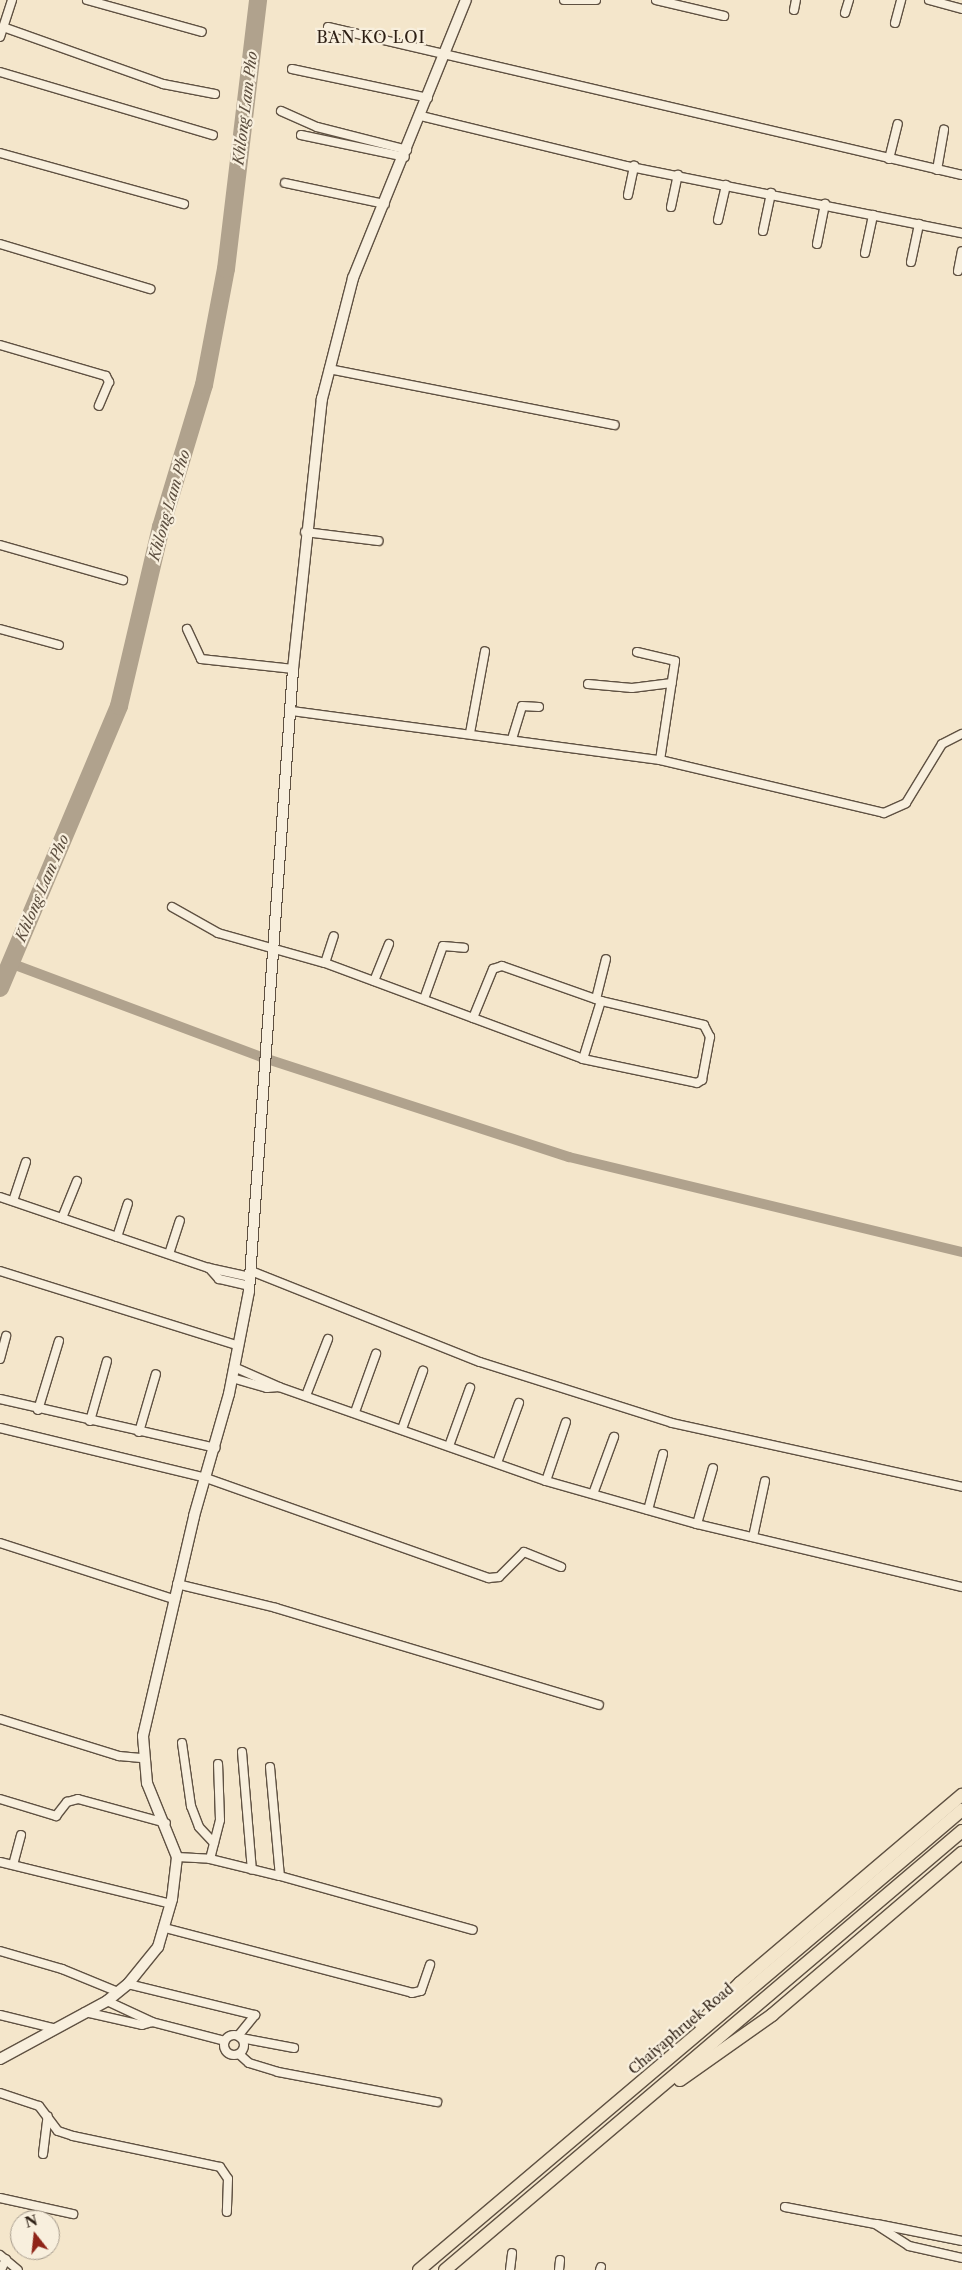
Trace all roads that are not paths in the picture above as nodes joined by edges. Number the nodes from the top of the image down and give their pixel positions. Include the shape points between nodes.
1 (12, 0) edge
2 (86, 0) edge
3 (466, 0) edge
4 (564, 0) edge
5 (596, 0) edge
6 (656, 0) edge
7 (796, 0) edge
8 (849, 0) edge
9 (901, 0) edge
10 (929, 0) edge
11 (962, 9) edge
12 (794, 10) dead end
13 (846, 14) dead end
14 (724, 16) dead end
15 (895, 23) dead end
16 (3, 27) junction
17 (328, 27) dead end
18 (202, 32) dead end
19 (0, 37) edge
20 (446, 54) junction
21 (292, 69) dead end
22 (0, 72) edge
23 (215, 94) dead end
24 (428, 98) junction
25 (281, 111) dead end
26 (422, 116) junction
27 (898, 124) dead end
28 (944, 130) dead end
29 (213, 135) dead end
30 (301, 135) dead end
31 (0, 153) edge
32 (406, 153) junction
33 (889, 159) junction
34 (634, 166) junction
35 (937, 170) junction
36 (678, 174) junction
37 (962, 175) edge
38 (285, 183) dead end
39 (726, 185) junction
40 (771, 193) junction
41 (628, 195) dead end
42 (184, 204) dead end
43 (386, 204) junction
44 (825, 204) junction
45 (671, 207) dead end
46 (873, 215) junction
47 (718, 220) dead end
48 (919, 224) junction
49 (763, 231) dead end
50 (962, 234) edge
51 (0, 244) edge
52 (816, 244) dead end
53 (962, 251) edge
54 (865, 254) dead end
55 (911, 262) dead end
56 (958, 271) dead end
57 (150, 289) dead end
58 (0, 344) edge
59 (329, 369) junction
60 (98, 406) dead end
61 (615, 425) dead end
62 (305, 532) junction
63 (378, 541) dead end
64 (0, 545) edge
65 (123, 580) dead end
66 (0, 629) edge
67 (187, 629) dead end
68 (59, 645) dead end
69 (485, 651) dead end
70 (637, 652) dead end
71 (293, 669) junction
72 (672, 683) junction
73 (588, 684) dead end
74 (539, 707) dead end
75 (292, 711) junction
76 (470, 733) junction
77 (962, 734) edge
78 (512, 739) junction
79 (660, 760) junction
80 (172, 907) dead end
81 (334, 936) dead end
82 (389, 944) dead end
83 (276, 946) junction
84 (464, 948) dead end
85 (606, 959) dead end
86 (325, 963) junction
87 (374, 981) junction
88 (424, 1000) junction
89 (599, 1000) junction
90 (473, 1018) junction
91 (583, 1059) junction
92 (26, 1162) dead end
93 (76, 1181) dead end
94 (0, 1197) edge
95 (13, 1201) junction
96 (128, 1204) dead end
97 (62, 1218) junction
98 (180, 1220) dead end
99 (117, 1236) junction
100 (169, 1254) junction
101 (0, 1271) edge
102 (250, 1278) junction
103 (6, 1336) dead end
104 (328, 1339) dead end
105 (59, 1341) dead end
106 (239, 1346) junction
107 (376, 1354) dead end
108 (0, 1359) edge
109 (107, 1361) dead end
110 (234, 1367) junction
111 (423, 1371) dead end
112 (156, 1374) dead end
113 (232, 1378) junction
114 (280, 1387) junction
115 (470, 1388) dead end
116 (307, 1393) junction
117 (0, 1399) edge
118 (519, 1404) dead end
119 (38, 1410) junction
120 (355, 1412) junction
121 (90, 1421) junction
122 (566, 1422) dead end
123 (0, 1428) edge
124 (402, 1429) junction
125 (139, 1432) junction
126 (614, 1437) dead end
127 (449, 1446) junction
128 (215, 1448) junction
129 (664, 1454) dead end
130 (496, 1463) junction
131 (713, 1468) dead end
132 (206, 1478) junction
133 (546, 1481) junction
134 (765, 1482) dead end
135 (962, 1487) edge
136 (593, 1494) junction
137 (648, 1510) junction
138 (697, 1524) junction
139 (753, 1537) junction
140 (0, 1543) edge
141 (561, 1567) dead end
142 (177, 1584) junction
143 (962, 1587) edge
144 (173, 1599) junction
145 (598, 1705) dead end
146 (0, 1719) edge
147 (182, 1743) dead end
148 (242, 1752) dead end
149 (141, 1758) junction
150 (218, 1764) dead end
151 (270, 1767) dead end
152 (962, 1795) edge
153 (0, 1798) edge
154 (962, 1810) edge
155 (166, 1823) junction
156 (962, 1831) edge
157 (21, 1835) dead end
158 (214, 1843) junction
159 (962, 1854) edge
160 (177, 1857) junction
161 (210, 1860) junction
162 (0, 1862) edge
163 (13, 1865) junction
164 (252, 1870) junction
165 (280, 1876) junction
166 (171, 1904) junction
167 (165, 1928) junction
168 (473, 1930) dead end
169 (0, 1951) edge
170 (430, 1964) dead end
171 (128, 1984) junction
172 (118, 1992) junction
173 (107, 2001) junction
174 (85, 2012) junction
175 (0, 2015) edge
176 (152, 2022) junction
177 (53, 2028) junction
178 (239, 2037) junction
179 (225, 2041) junction
180 (294, 2048) dead end
181 (239, 2054) junction
182 (0, 2059) edge
183 (630, 2092) junction
184 (0, 2093) edge
185 (436, 2102) dead end
186 (640, 2104) junction
187 (48, 2114) junction
188 (43, 2154) dead end
189 (0, 2198) edge
190 (785, 2208) dead end
191 (227, 2212) dead end
192 (73, 2214) dead end
193 (875, 2224) junction
194 (962, 2241) edge
195 (512, 2252) dead end
196 (3, 2257) edge
197 (962, 2258) edge
198 (560, 2260) dead end
199 (457, 2266) edge
200 (1, 2270) edge
201 (18, 2270) edge
202 (419, 2270) edge
203 (445, 2270) edge
204 (510, 2270) edge
205 (559, 2270) edge

1 - 16 street
2 - 18 street
3 - 20 street
4 - 5 street
6 - 14 street
7 - 12 street
8 - 13 street
9 - 15 street
10 - 11 street
16 - 19 street
16 - 23 street via 163,84
17 - 20 street
20 - 24 street
20 - 33 street
21 - 24 street
22 - 29 street
24 - 26 street
25 - 32 street via 317,127
26 - 32 street
26 - 34 street
27 - 33 street
28 - 35 street
30 - 32 street
31 - 42 street
32 - 43 street
33 - 35 street
34 - 36 street
34 - 41 street
35 - 37 street
36 - 39 street
36 - 45 street
38 - 43 street
39 - 40 street
39 - 47 street
40 - 44 street
40 - 49 street
43 - 59 street via 343,307
44 - 46 street
44 - 52 street
46 - 48 street
46 - 54 street
48 - 50 street
48 - 55 street
51 - 57 street
53 - 56 street
58 - 60 street via 106,376 109,382
59 - 61 street
59 - 62 street
62 - 63 street
62 - 71 street
64 - 65 street
66 - 68 street
67 - 71 street via 201,659
69 - 76 street
70 - 72 street via 675,661
71 - 75 street
72 - 73 street via 632,688
72 - 79 street
74 - 78 street via 522,706
75 - 76 street
75 - 83 street
76 - 78 street
77 - 79 street via 942,744 906,803 884,813
78 - 79 street
80 - 83 street via 218,933
81 - 86 street
82 - 87 street
83 - 86 street
83 - 102 street
84 - 88 street via 443,946
85 - 89 street
86 - 87 street
87 - 88 street
88 - 90 street
89 - 90 street via 496,966
89 - 91 street
89 - 91 street via 704,1024 710,1037 702,1080 691,1083
90 - 91 street
92 - 95 street
93 - 97 street
94 - 95 street
95 - 97 street
96 - 99 street
97 - 99 street
98 - 100 street
99 - 100 street
100 - 102 street via 209,1268 219,1279
101 - 106 street
102 - 106 street
102 - 135 street via 480,1362 672,1423
103 - 108 street
104 - 116 street
105 - 119 street
106 - 110 street
107 - 120 street
109 - 121 street
110 - 113 street
110 - 114 street
111 - 124 street
112 - 125 street
113 - 114 street via 267,1388
113 - 128 street
114 - 116 street
115 - 127 street
116 - 120 street
117 - 119 street
118 - 130 street
119 - 121 street
120 - 124 street
121 - 125 street
122 - 133 street
123 - 132 street
124 - 127 street
125 - 128 street
126 - 136 street
127 - 130 street
128 - 132 street
129 - 137 street
130 - 133 street
131 - 138 street
132 - 141 street via 489,1578 499,1577 524,1552
132 - 142 street
133 - 136 street
134 - 139 street
136 - 137 street
137 - 138 street
138 - 139 street
139 - 143 street
140 - 144 street
142 - 144 street
142 - 145 street via 276,1608
144 - 149 street
146 - 149 street via 119,1756
147 - 158 street via 191,1806 200,1827
148 - 164 street
149 - 155 street via 147,1784
150 - 158 street via 220,1820
151 - 165 street
152 - 183 main road via 740,1983
153 - 155 street via 56,1816 67,1802 78,1799
154 - 183 main road, Chaiyaphruek Road
155 - 160 street
156 - 186 main road
157 - 163 street
158 - 161 street
159 - 186 main road via 772,2015
160 - 161 street
160 - 166 street
161 - 164 street
162 - 163 street
163 - 166 street
164 - 165 street
165 - 168 street
166 - 167 street
167 - 170 street via 412,1993 421,1991
167 - 171 street via 150,1961
169 - 172 street via 62,1969
171 - 172 street
171 - 178 street via 255,2015
172 - 173 street
173 - 174 street
173 - 176 street
174 - 176 street via 142,2025
174 - 177 street
175 - 177 street
176 - 179 street
177 - 182 street
178 - 179 street
178 - 180 street
178 - 181 street via 244,2048
179 - 181 street via 227,2053
181 - 185 street via 269,2070
183 - 202 main road, Chaiyaphruek Road
184 - 187 street via 33,2103
186 - 199 main road
187 - 188 street
187 - 191 street via 58,2131 73,2136 220,2167 228,2178
189 - 192 street
190 - 193 street
193 - 194 street
193 - 197 street via 909,2246
195 - 204 street
196 - 200 street
196 - 201 street
198 - 205 street
199 - 203 main road

